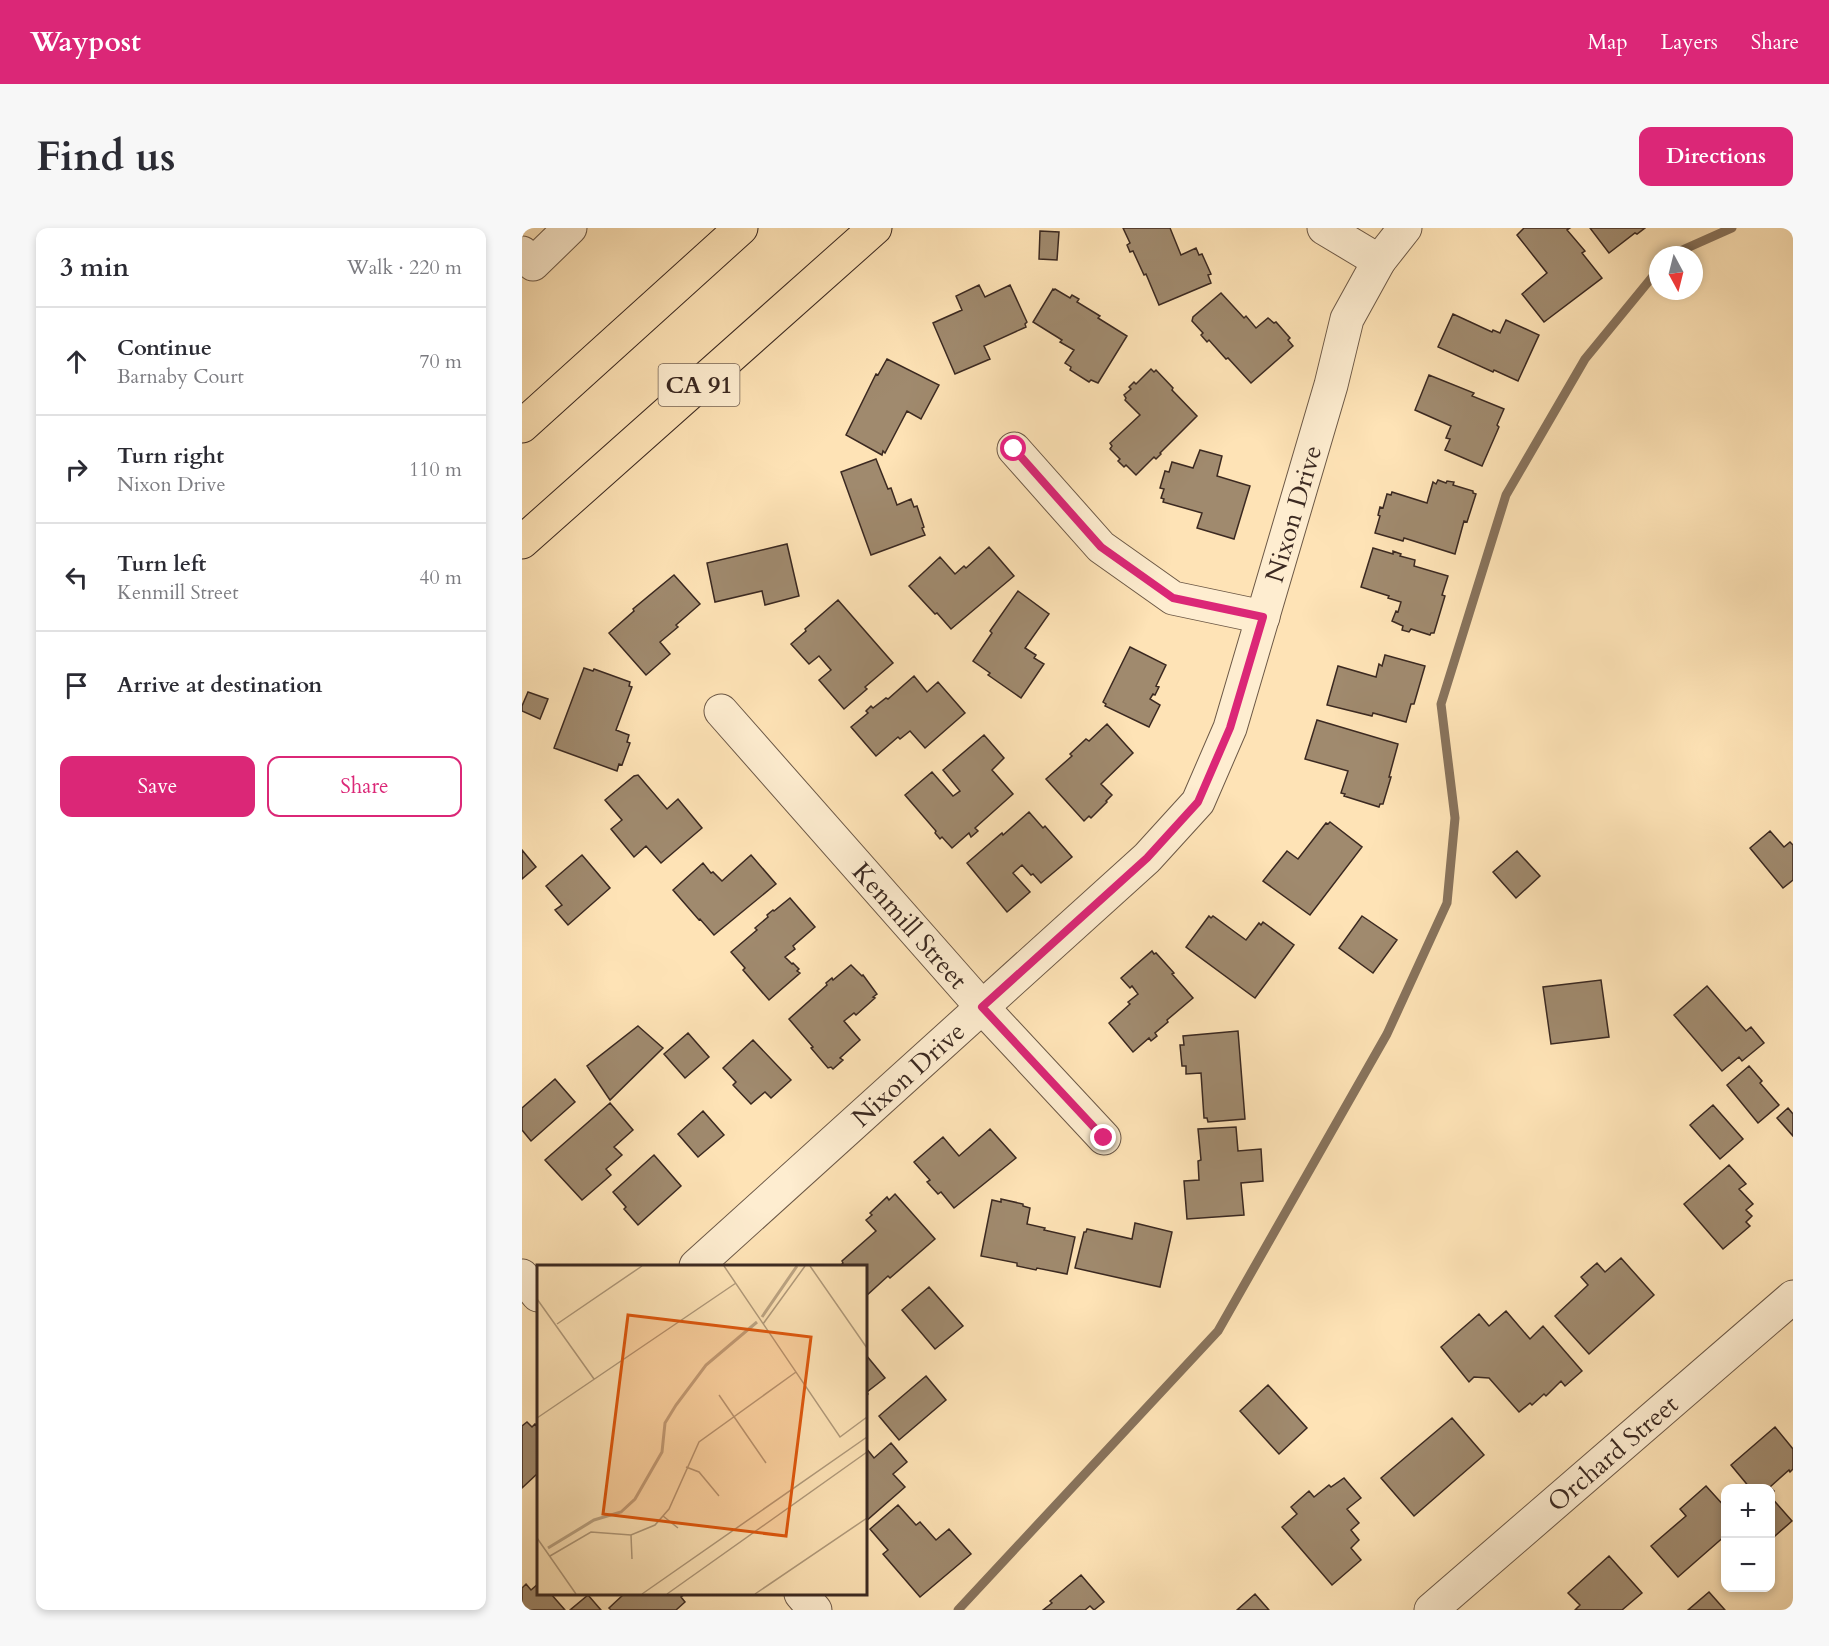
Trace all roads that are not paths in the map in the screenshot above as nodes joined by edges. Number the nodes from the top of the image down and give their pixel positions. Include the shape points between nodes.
1 (570, 228) edge
2 (741, 228) edge
3 (875, 228) edge
4 (1324, 228) edge
5 (1405, 228) edge
6 (522, 253) edge
7 (1379, 261) junction
8 (522, 426) edge
9 (1014, 449) dead end
10 (522, 542) edge
11 (1263, 617) junction
12 (721, 711) dead end
13 (982, 1007) junction
14 (1104, 1138) dead end
15 (697, 1265) edge
16 (522, 1276) edge
17 (537, 1293) edge
18 (1793, 1296) edge
19 (803, 1595) edge
20 (815, 1610) edge
21 (1431, 1610) edge

1 - 6 street via 533,264
2 - 8 highway
3 - 10 highway, CA 91
4 - 7 street
5 - 7 street, Nixon Drive
7 - 11 street, Nixon Drive via 1347,319
9 - 11 street via 1101,547 1173,598
11 - 13 street, Nixon Drive via 1230,728 1198,802 1147,858
12 - 13 street, Kenmill Street
13 - 14 street, Kenmill Street
13 - 15 street, Nixon Drive
16 - 17 street
18 - 21 street, Orchard Street
19 - 20 street

